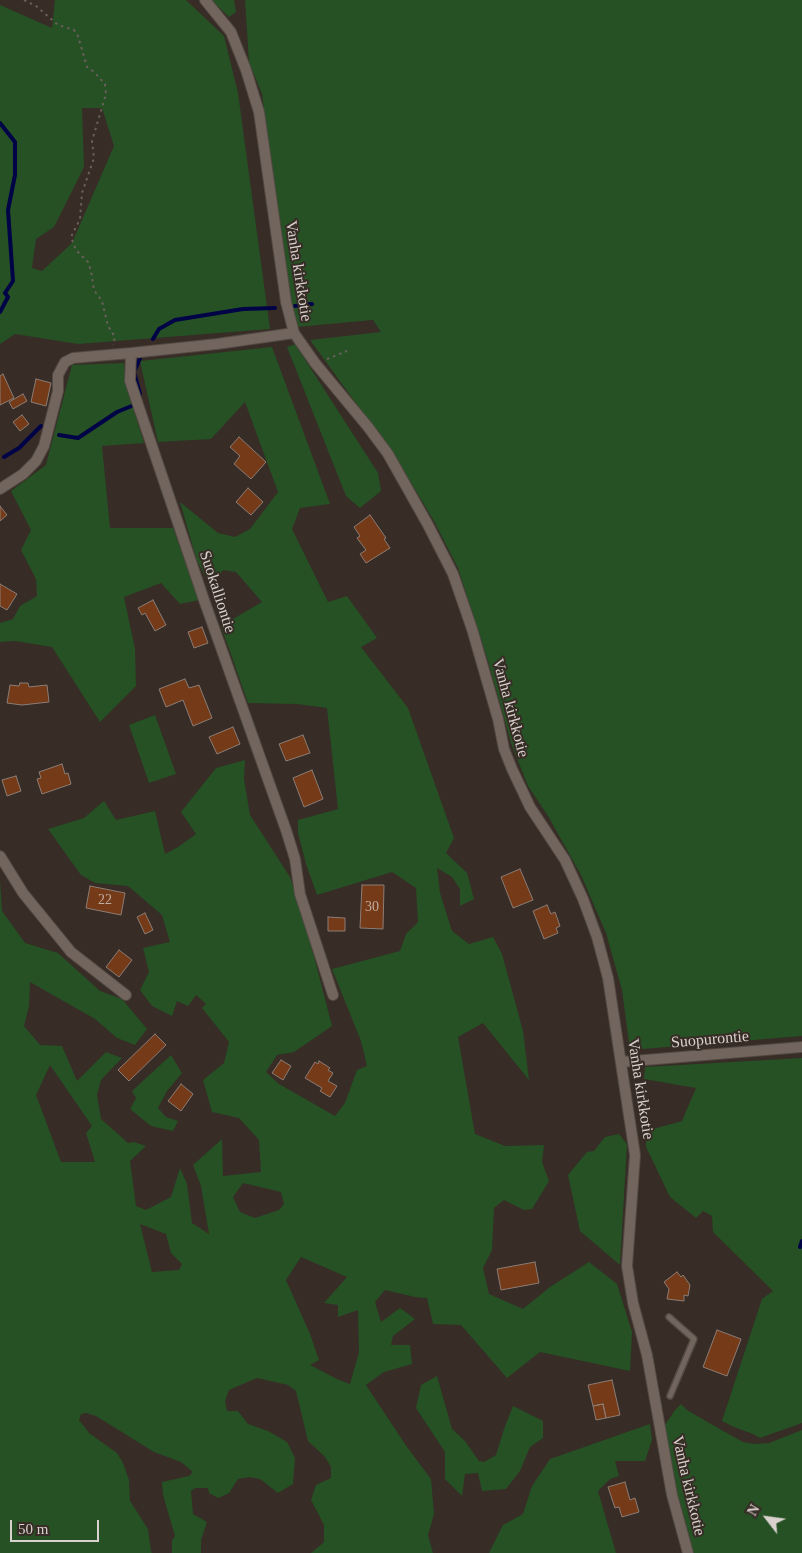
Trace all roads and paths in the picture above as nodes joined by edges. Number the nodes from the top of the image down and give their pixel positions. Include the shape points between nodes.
1 (24, 0) edge
2 (205, 0) edge
3 (294, 333) junction
4 (347, 351) dead end
5 (131, 353) junction
6 (112, 354) junction
7 (315, 363) junction
8 (0, 489) edge
9 (0, 856) edge
10 (334, 995) dead end
11 (126, 996) dead end
12 (802, 1047) edge
13 (621, 1062) junction
14 (669, 1317) dead end
15 (670, 1396) dead end
16 (688, 1553) edge

1 - 6 path via 58,25 74,30 87,68 105,84 106,94 92,141 94,158 82,193 80,219 72,237 76,250 88,262 94,290 102,301 114,337
2 - 3 street, Vanha kirkkotie via 231,32 260,112 286,302
3 - 5 street
3 - 7 street, Vanha kirkkotie
4 - 7 path
5 - 6 street
5 - 10 street, Suokalliontie via 130,380 286,830 295,859 300,894
6 - 8 street via 73,358 65,362 58,375 58,391 44,446 36,461 23,474
7 - 13 street, Vanha kirkkotie via 388,454 453,574 472,629 504,750 530,807 565,860 597,938 608,978
9 - 11 street via 23,894 71,952
12 - 13 street, Suopurontie
13 - 16 street, Vanha kirkkotie via 635,1156 627,1266 672,1495
14 - 15 lane via 694,1339

